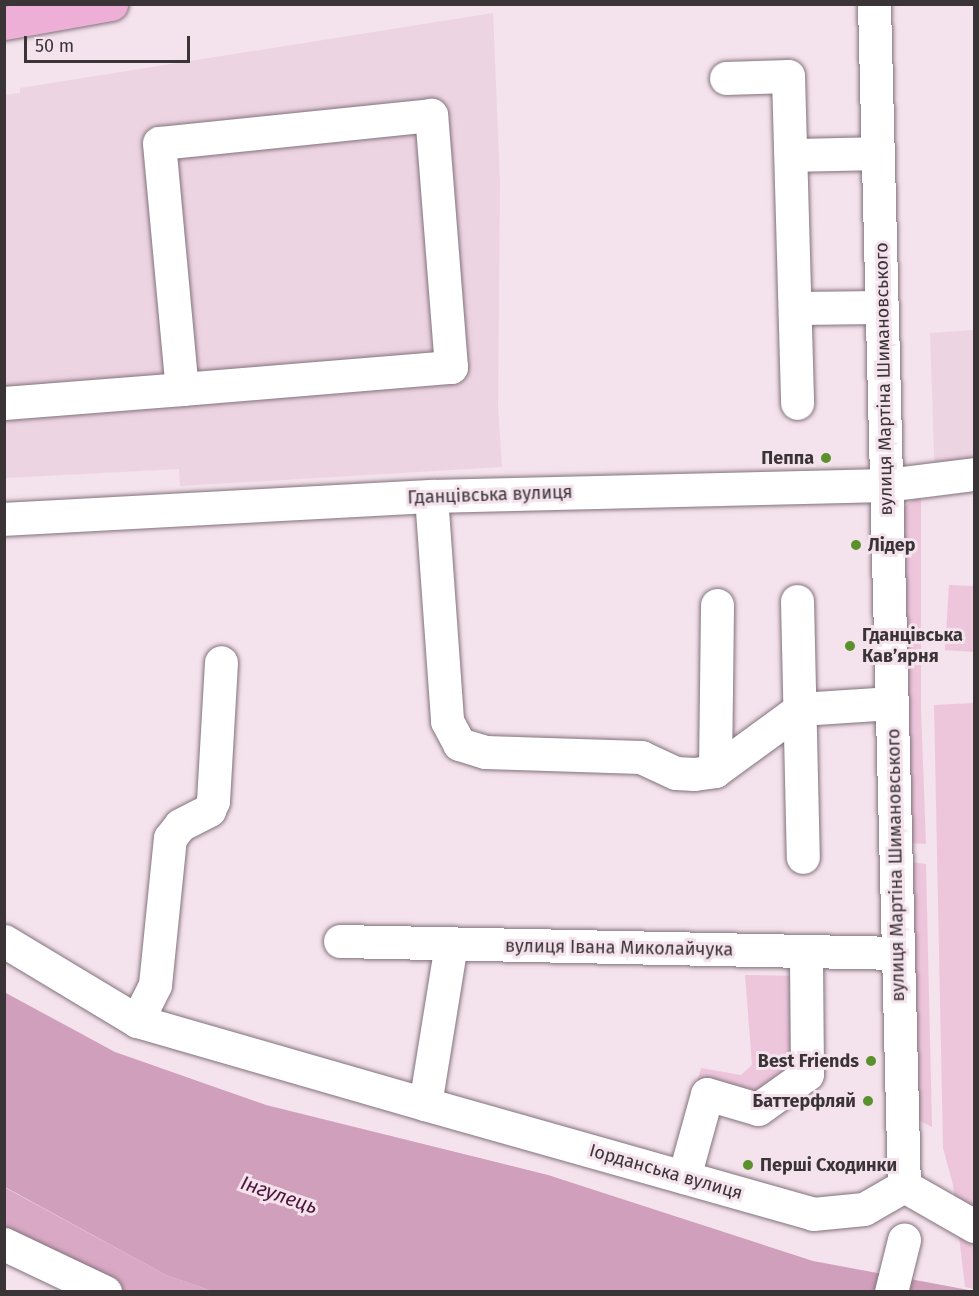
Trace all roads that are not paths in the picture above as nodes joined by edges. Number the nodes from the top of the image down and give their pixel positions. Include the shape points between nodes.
1 (111, 4) edge
2 (874, 4) edge
3 (4, 23) edge
4 (726, 78) dead end
5 (878, 153) junction
6 (791, 155) junction
7 (882, 307) junction
8 (795, 308) junction
9 (182, 389) junction
10 (4, 403) edge
11 (797, 403) dead end
12 (975, 474) edge
13 (886, 485) junction
14 (431, 496) junction
15 (4, 519) edge
16 (797, 601) dead end
17 (717, 605) dead end
18 (220, 662) dead end
19 (892, 703) junction
20 (800, 709) junction
21 (715, 771) junction
22 (803, 857) dead end
23 (4, 941) edge
24 (340, 941) dead end
25 (451, 944) junction
26 (806, 953) junction
27 (898, 953) junction
28 (136, 1021) junction
29 (425, 1104) junction
30 (684, 1177) junction
31 (903, 1186) junction
32 (975, 1226) edge
33 (904, 1240) dead end
34 (4, 1244) edge
35 (105, 1292) edge
36 (891, 1292) edge

1 - 3 main road
2 - 5 street, вулиця Мартіна Шимановського
4 - 6 street via 788,76
5 - 6 street
5 - 7 street, вулиця Мартіна Шимановського
6 - 8 street
7 - 8 street
7 - 13 street, вулиця Мартіна Шимановського
8 - 11 street
9 - 9 street via 451,367 431,115 159,143
9 - 10 street
12 - 13 street, Гданцівська вулиця
13 - 14 street, Гданцівська вулиця
13 - 19 street, вулиця Мартіна Шимановського
14 - 15 street, Гданцівська вулиця
14 - 21 street via 447,721 459,744 485,753 641,757 676,773
16 - 20 street
17 - 21 street
18 - 28 street via 213,801 208,810 180,825 170,838 155,984
19 - 20 street
19 - 27 street, вулиця Мартіна Шимановського
20 - 21 street
20 - 22 street
23 - 28 street, Іорданська вулиця
24 - 25 street, вулиця Івана Миколайчука
25 - 26 street, вулиця Івана Миколайчука
25 - 29 street
26 - 27 street, вулиця Івана Миколайчука
26 - 30 street via 807,1074 758,1109 707,1094
27 - 31 street, вулиця Мартіна Шимановського
28 - 29 street, Іорданська вулиця
29 - 30 street, Іорданська вулиця
30 - 31 street, Іорданська вулиця via 813,1214 864,1209
31 - 32 street
33 - 36 street
34 - 35 street

